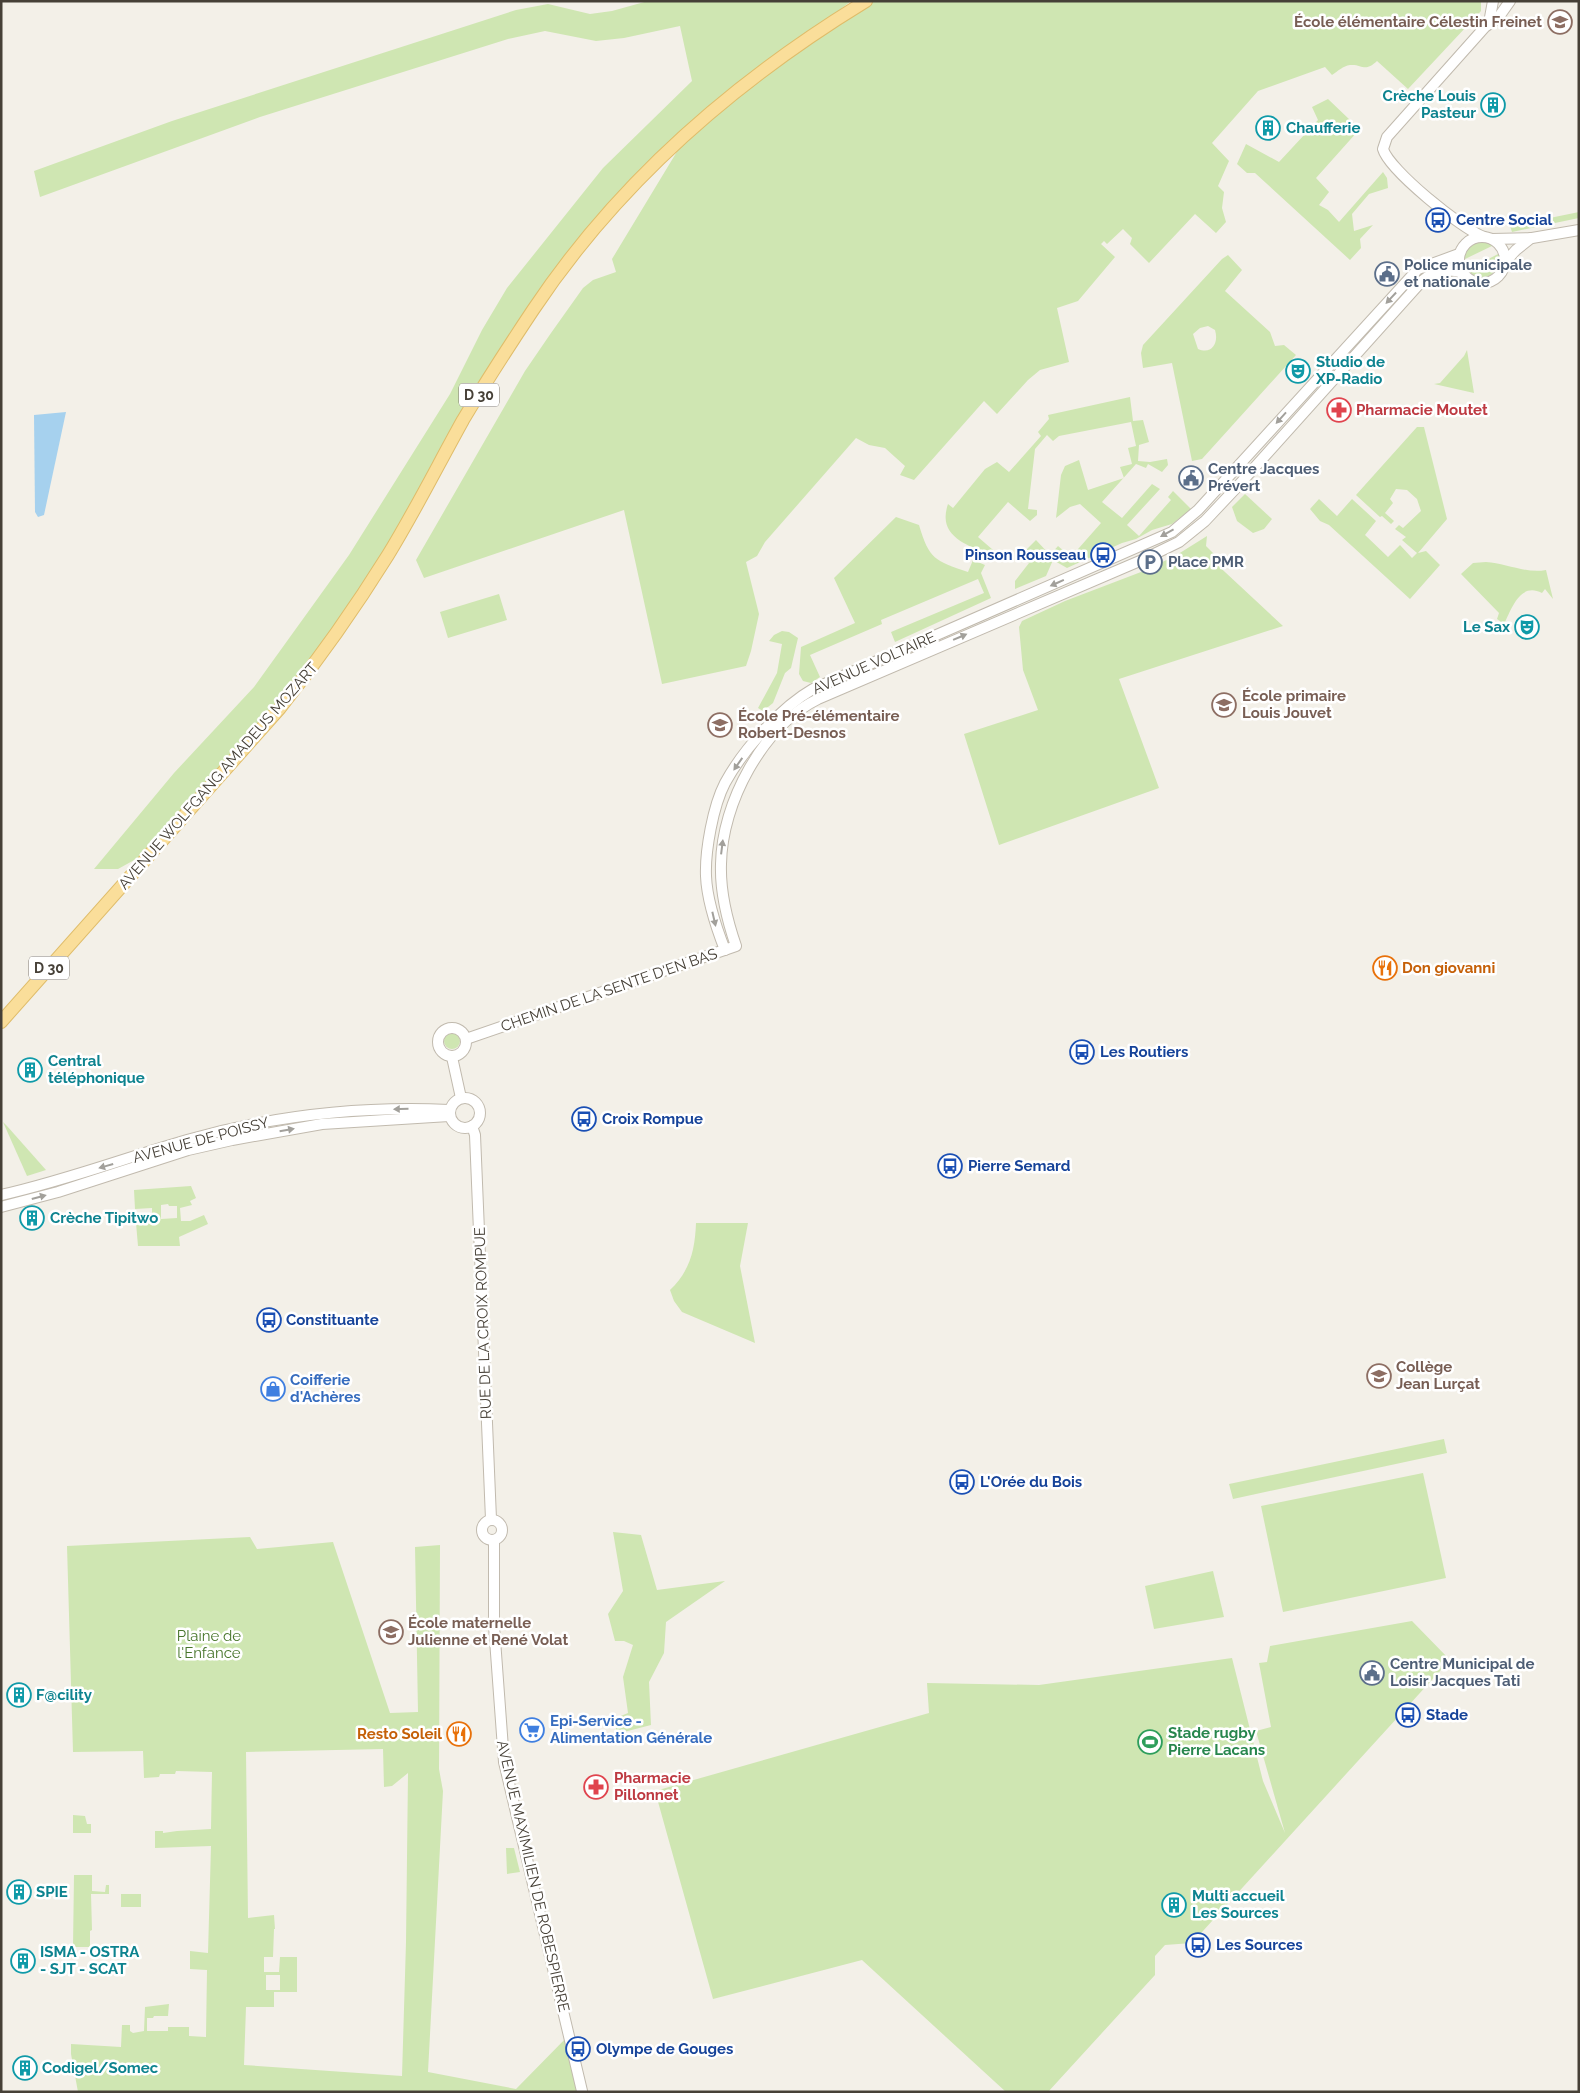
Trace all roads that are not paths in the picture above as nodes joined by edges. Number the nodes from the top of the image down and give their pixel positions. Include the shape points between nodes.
1 (866, 1) edge
2 (1493, 1) edge
3 (1510, 1) edge
4 (1489, 23) junction
5 (1451, 218) junction
6 (1579, 230) edge
7 (1488, 238) junction
8 (1532, 238) junction
9 (1460, 251) junction
10 (1505, 262) junction
11 (1462, 273) junction
12 (730, 948) junction
13 (1, 1022) edge
14 (463, 1035) junction
15 (452, 1057) junction
16 (461, 1098) junction
17 (449, 1113) junction
18 (472, 1126) junction
19 (187, 1146) junction
20 (73, 1175) junction
21 (76, 1186) junction
22 (1, 1195) edge
23 (1, 1207) edge
24 (491, 1519) joint
25 (584, 2091) edge

1 - 13 main road, AVENUE WOLFGANG AMADEUS MOZART / D 30 via 808,37 724,99 609,212 534,309 464,419 388,554 318,661
2 - 4 street
3 - 4 street via 1498,18
4 - 5 street via 1387,137 1383,149 1390,162
5 - 7 street
5 - 9 street via 1463,238
6 - 8 street
7 - 8 street
7 - 9 street via 1471,239
7 - 10 street via 1502,249
8 - 10 street
9 - 11 street via 1458,261
9 -> 12 street, AVENUE VOLTAIRE via 1418,269 1198,510 1172,532 813,689 772,723 756,739 725,784 710,837 706,878 716,928
10 - 11 street via 1500,275 1489,282 1476,282
12 -> 11 street, AVENUE VOLTAIRE via 721,864 722,842 738,789 766,744 785,724 818,699 1178,542 1205,521 1422,281 1435,272
12 - 14 street, CHEMIN DE LA SENTE D'EN BAS via 493,1030
14 - 15 street via 465,1050
14 - 15 street via 450,1028 438,1037 439,1049
15 - 16 street
16 - 17 street via 454,1102
16 - 18 street via 472,1099 479,1108 480,1117
17 - 18 street via 460,1128
17 - 19 street, AVENUE DE POISSY via 371,1110 300,1116 229,1129
18 - 24 street, RUE DE LA CROIX ROMPUE via 475,1135
19 -> 20 street, AVENUE DE POISSY
19 - 21 street, AVENUE DE POISSY
20 - 21 street
20 - 22 street, AVENUE DE POISSY
23 -> 21 street, AVENUE DE POISSY
24 - 25 street, AVENUE MAXIMILIEN DE ROBESPIERRE via 500,1523 502,1529 494,1540 494,1626 504,1762

